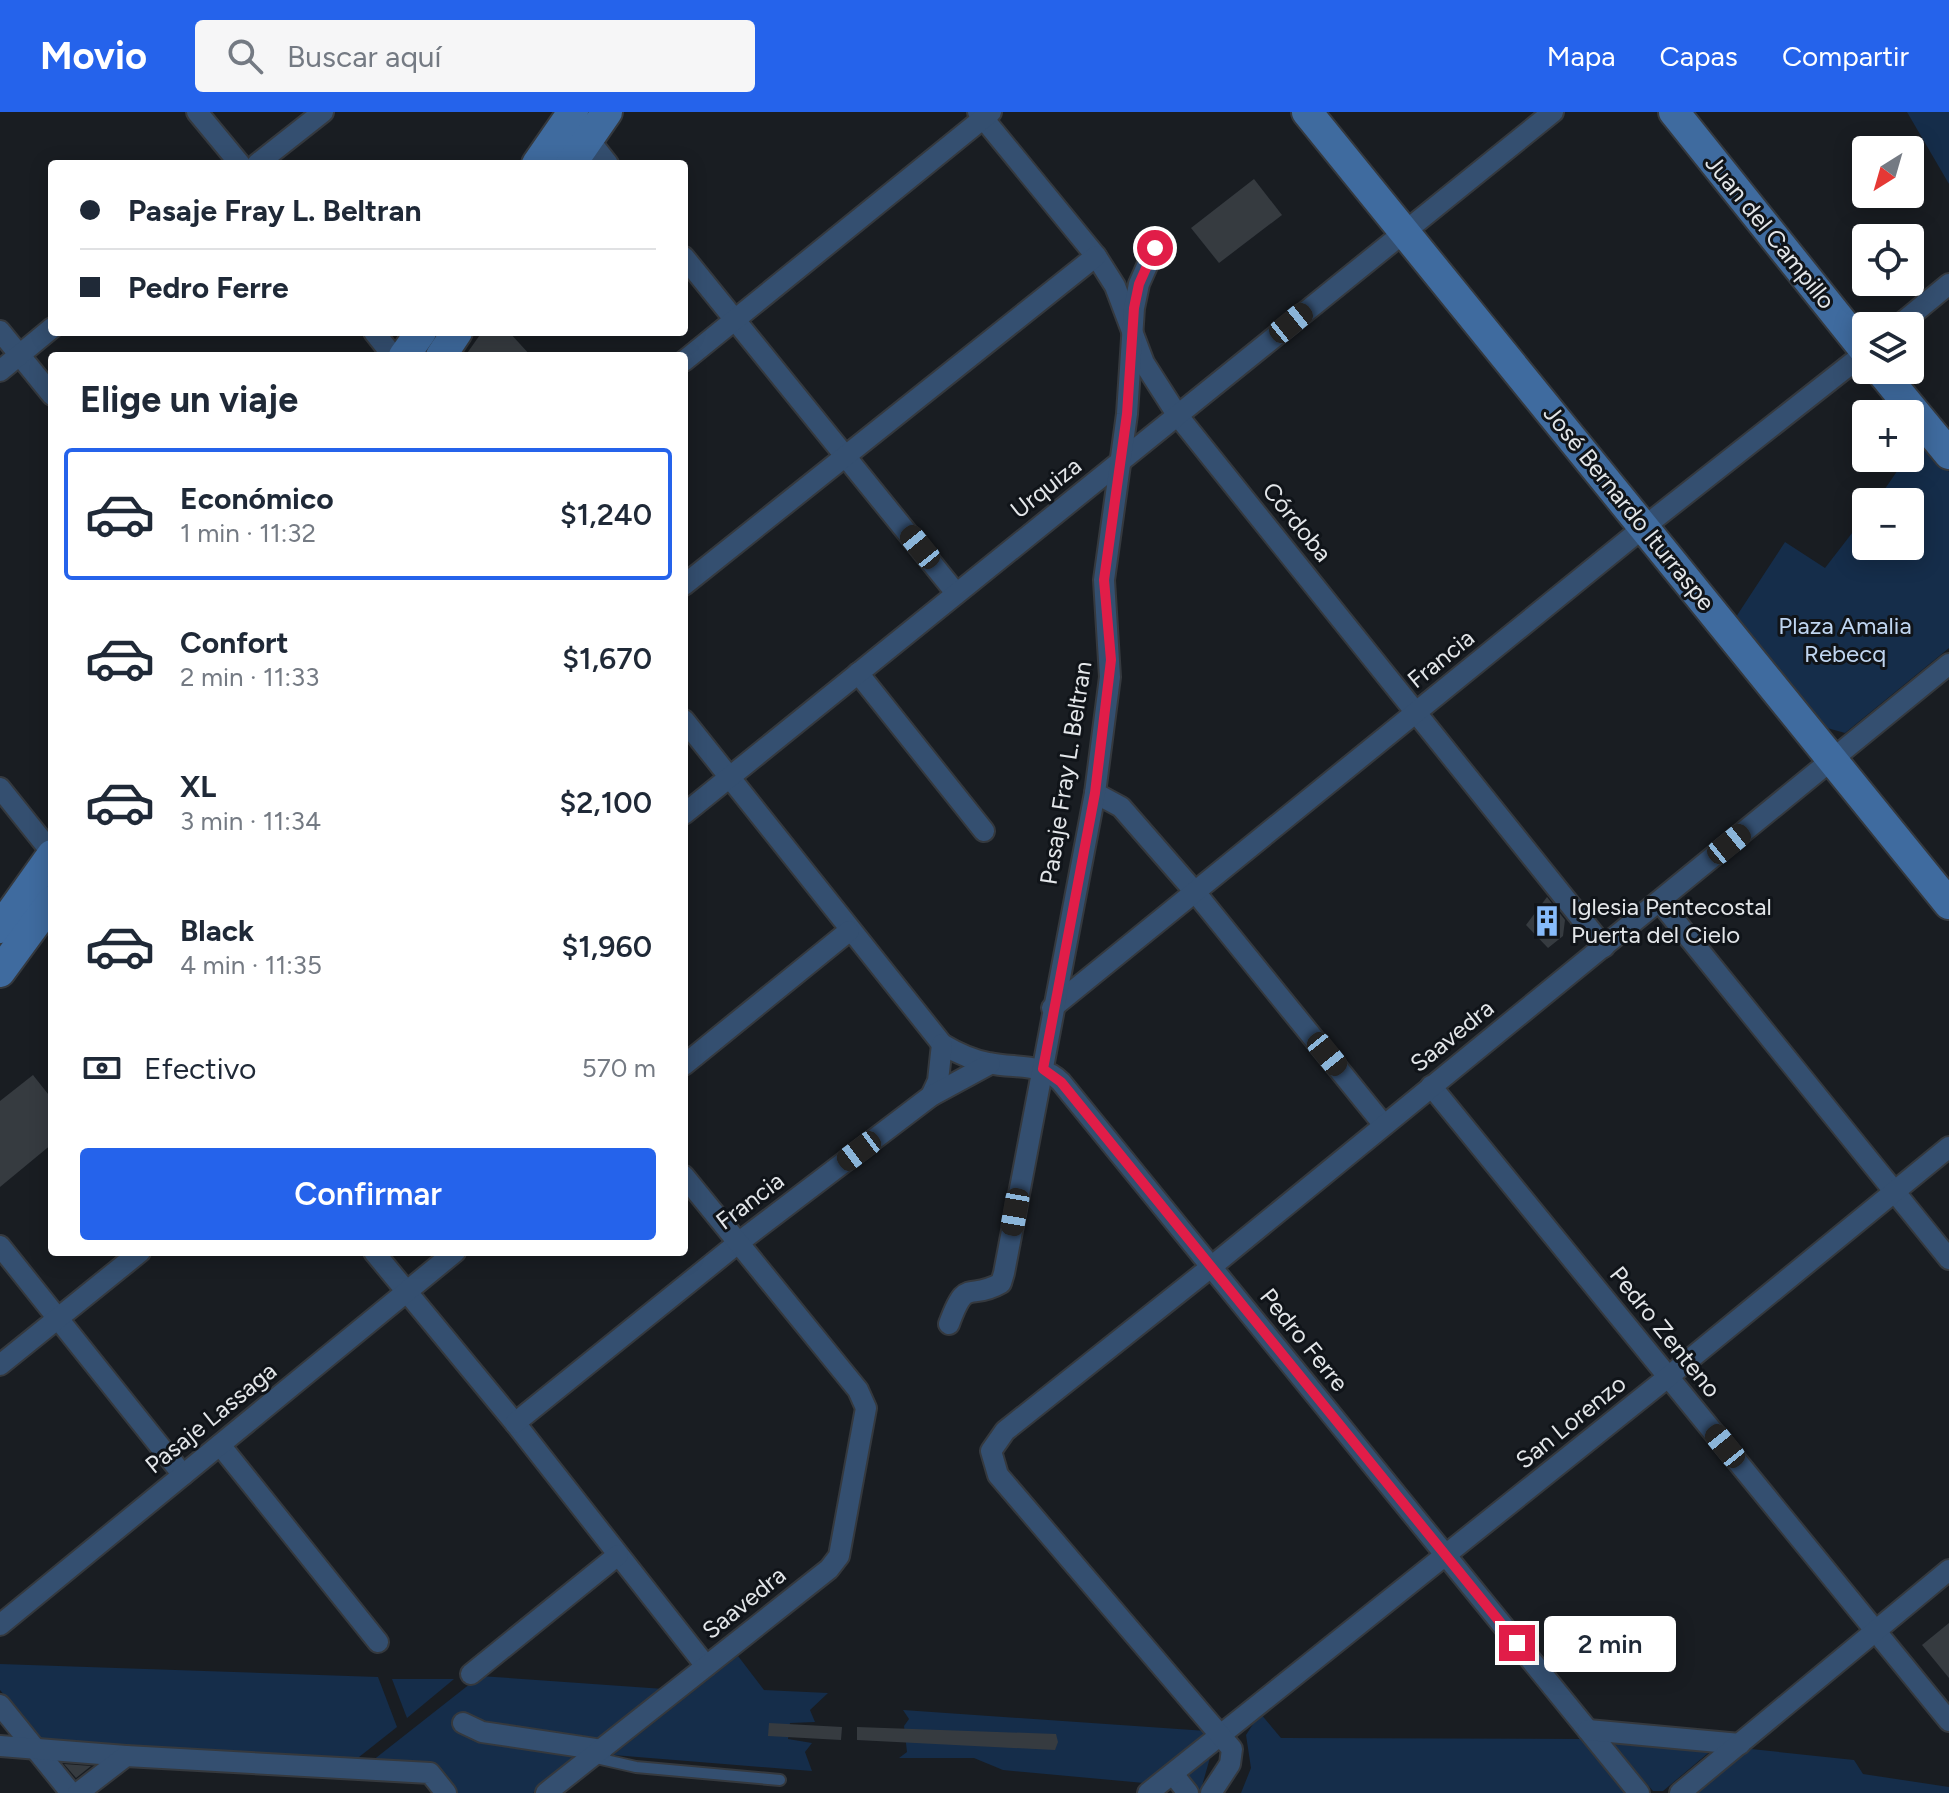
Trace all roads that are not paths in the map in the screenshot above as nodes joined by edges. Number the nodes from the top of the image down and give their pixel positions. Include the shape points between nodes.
1 (197, 112) edge
2 (323, 112) edge
3 (607, 112) edge
4 (1307, 112) edge
5 (1553, 112) edge
6 (1674, 112) edge
7 (984, 114) edge
8 (574, 129) edge
9 (237, 160) edge
10 (262, 160) edge
11 (541, 160) edge
12 (604, 160) edge
13 (1405, 231) junction
14 (1155, 248) dead end
15 (1096, 256) junction
16 (688, 262) edge
17 (1949, 284) edge
18 (1915, 312) edge
19 (736, 320) junction
20 (0, 331) edge
21 (48, 331) edge
22 (1852, 334) edge
23 (1135, 335) junction
24 (377, 336) edge
25 (390, 352) edge
26 (19, 355) junction
27 (688, 358) edge
28 (1852, 363) edge
29 (0, 371) edge
30 (1892, 384) edge
31 (48, 390) edge
32 (1178, 416) junction
33 (1949, 454) edge
34 (847, 456) junction
35 (1118, 465) junction
36 (1644, 527) junction
37 (688, 582) edge
38 (956, 593) junction
39 (1949, 664) edge
40 (858, 673) junction
41 (1416, 713) junction
42 (688, 725) edge
43 (1833, 761) junction
44 (730, 778) junction
45 (0, 788) edge
46 (1095, 793) junction
47 (688, 811) edge
48 (984, 831) dead end
49 (48, 849) edge
50 (48, 860) edge
51 (1195, 892) junction
52 (1660, 902) junction
53 (1949, 904) edge
54 (48, 906) edge
55 (0, 928) edge
56 (849, 931) junction
57 (1604, 947) junction
58 (0, 972) edge
59 (1052, 1008) junction
60 (942, 1044) junction
61 (688, 1062) edge
62 (990, 1064) junction
63 (1043, 1069) junction
64 (1431, 1086) junction
65 (931, 1096) junction
66 (1383, 1124) junction
67 (1949, 1147) edge
68 (688, 1181) edge
69 (1895, 1192) junction
70 (738, 1243) junction
71 (0, 1246) edge
72 (135, 1256) edge
73 (377, 1256) edge
74 (450, 1256) edge
75 (1949, 1259) edge
76 (1211, 1267) junction
77 (407, 1292) junction
78 (58, 1318) junction
79 (949, 1324) dead end
80 (0, 1365) edge
81 (1668, 1377) junction
82 (515, 1423) junction
83 (220, 1445) junction
84 (183, 1475) junction
85 (618, 1555) junction
86 (1446, 1556) junction
87 (1949, 1570) edge
88 (0, 1625) edge
89 (1876, 1631) junction
90 (378, 1642) dead end
91 (706, 1666) junction
92 (471, 1674) dead end
93 (0, 1705) edge
94 (1949, 1721) edge
95 (463, 1723) dead end
96 (1588, 1730) junction
97 (1222, 1734) junction
98 (1740, 1744) junction
99 (0, 1746) edge
100 (35, 1748) junction
101 (597, 1753) junction
102 (126, 1756) junction
103 (1173, 1774) junction
104 (780, 1780) dead end
105 (71, 1793) edge
106 (78, 1793) edge
107 (446, 1793) edge
108 (546, 1793) edge
109 (1148, 1793) edge
110 (1188, 1793) edge
111 (1211, 1793) edge
112 (1639, 1793) edge
113 (1680, 1793) edge

1 - 9 street
2 - 10 street
3 - 8 street
4 - 13 street, José Bernardo Iturraspe
5 - 13 street, Urquiza
6 - 22 street, Juan del Campillo
7 - 15 street, Córdoba
7 - 19 street
8 - 11 street
8 - 12 street
13 - 32 street, Urquiza
13 - 36 street, José Bernardo Iturraspe
14 - 23 street, Pasaje Fray L. Beltran via 1139,284
15 - 23 street, Córdoba
15 - 34 street
16 - 19 street
17 - 18 street
19 - 27 street
19 - 34 street
20 - 26 street
21 - 26 street
23 - 32 street, Córdoba via 1144,363
23 - 35 street, Pasaje Fray L. Beltran
24 - 25 street
26 - 29 street
26 - 31 street
28 - 36 street, Francia
30 - 33 street
32 - 35 street, Urquiza
32 - 41 street, Córdoba
34 - 37 street
34 - 38 street
35 - 38 street, Urquiza
35 - 46 street, Pasaje Fray L. Beltran via 1104,580 1110,677
36 - 41 street, Francia
36 - 43 street, José Bernardo Iturraspe
38 - 40 street, Urquiza
39 - 43 street, Saavedra
40 - 44 street, Urquiza
40 - 48 street
41 - 51 street, Francia
41 - 57 street, Córdoba
42 - 44 street
43 - 52 street, Saavedra
43 - 53 street, José Bernardo Iturraspe
44 - 47 street, Urquiza
44 - 56 street
45 - 49 street
46 - 51 street via 1121,807
46 - 59 street, Pasaje Fray L. Beltran
50 - 55 street
51 - 59 street, Francia
51 - 66 street
52 - 57 street, Saavedra
52 - 69 street
54 - 58 street
56 - 60 street
56 - 61 street
57 - 64 street, Saavedra
59 - 63 street, Pasaje Fray L. Beltran
60 - 62 street
60 - 65 street via 943,1060
62 - 63 street
62 - 65 street, Francia
63 - 76 street, Pedro Ferre via 1061,1082
63 - 79 street, Pasaje Fray L. Beltran via 1001,1283 966,1291
64 - 66 street, Saavedra
64 - 81 street, Pedro Zenteno
65 - 70 street, Francia
66 - 76 street, Saavedra
67 - 69 street, San Lorenzo
68 - 70 street
69 - 75 street
69 - 81 street, San Lorenzo
70 - 82 street, Francia
70 - 91 street, Saavedra via 858,1390 866,1408 839,1556
71 - 78 street
72 - 78 street
73 - 77 street
74 - 77 street, Pasaje Lassaga
76 - 86 street, Pedro Ferre
76 - 97 street, Saavedra via 1005,1431 991,1451 998,1475
77 - 82 street
77 - 83 street, Pasaje Lassaga
78 - 80 street
78 - 84 street
81 - 86 street, San Lorenzo
81 - 89 street, Pedro Zenteno
82 - 85 street
83 - 84 street, Pasaje Lassaga
83 - 90 street
84 - 88 street, Pasaje Lassaga
85 - 91 street
85 - 92 street
86 - 96 street, Pedro Ferre
86 - 97 street, San Lorenzo
87 - 89 street
89 - 94 street, Pedro Zenteno
89 - 98 street
91 - 101 street, Saavedra
93 - 100 street
95 - 101 street via 482,1732
96 - 98 street
96 - 112 street, Pedro Ferre
97 - 103 street, San Lorenzo
97 - 111 street via 1232,1749 1230,1764
98 - 113 street
99 - 100 street
100 - 102 street
100 - 105 street
101 - 104 lane via 636,1767
101 - 108 street, Saavedra
102 - 106 street
102 - 107 street via 430,1773
103 - 109 street, San Lorenzo
103 - 110 street

